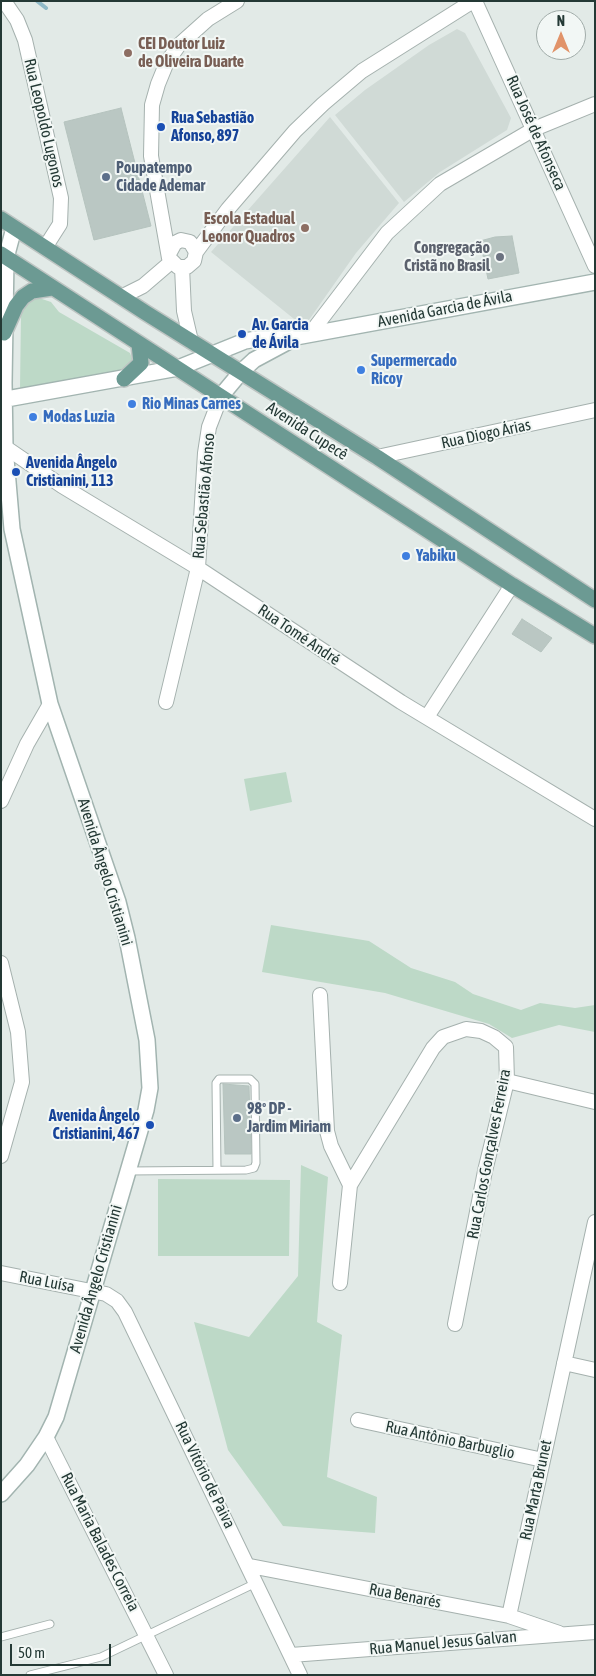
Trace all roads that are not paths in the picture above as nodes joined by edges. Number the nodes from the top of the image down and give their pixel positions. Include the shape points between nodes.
1 (237, 1) edge
2 (474, 1) edge
3 (4, 4) edge
4 (219, 6) edge
5 (595, 104) edge
6 (534, 129) junction
7 (160, 205) junction
8 (228, 209) junction
9 (7, 223) edge
10 (184, 241) junction
11 (46, 246) junction
12 (196, 252) junction
13 (4, 256) edge
14 (174, 261) junction
15 (595, 266) edge
16 (595, 282) edge
17 (52, 288) junction
18 (121, 297) junction
19 (4, 333) junction
20 (303, 336) junction
21 (191, 341) junction
22 (139, 344) junction
23 (212, 354) junction
24 (178, 368) junction
25 (241, 372) junction
26 (124, 379) junction
27 (221, 396) junction
28 (3, 400) edge
29 (595, 410) edge
30 (5, 448) junction
31 (377, 457) junction
32 (198, 568) junction
33 (512, 585) junction
34 (595, 600) edge
35 (595, 636) edge
36 (166, 702) dead end
37 (50, 704) junction
38 (427, 717) junction
39 (1, 801) edge
40 (595, 819) edge
41 (1, 962) edge
42 (320, 995) dead end
43 (507, 1081) junction
44 (595, 1102) edge
45 (1, 1156) edge
46 (218, 1170) junction
47 (128, 1171) junction
48 (350, 1185) junction
49 (595, 1222) edge
50 (1, 1273) edge
51 (340, 1283) dead end
52 (92, 1291) junction
53 (455, 1324) dead end
54 (564, 1363) junction
55 (595, 1370) edge
56 (358, 1420) dead end
57 (46, 1437) junction
58 (543, 1460) junction
59 (1, 1494) edge
60 (250, 1566) junction
61 (257, 1582) junction
62 (508, 1616) junction
63 (50, 1624) dead end
64 (595, 1632) edge
65 (560, 1633) junction
66 (148, 1636) junction
67 (1, 1637) edge
68 (291, 1655) junction
69 (30, 1675) edge
70 (166, 1675) edge
71 (300, 1675) edge

1 - 4 street
2 - 6 street, Rua José de Afonseca
2 - 8 street via 362,71 295,131
3 - 11 street, Rua Leopoldo Lugonos via 18,20 25,40 61,198 60,224
4 - 7 street via 179,45 158,84 150,130
5 - 6 street
6 - 15 street, Rua José de Afonseca
6 - 20 street via 440,184 412,209 387,233
7 - 10 street
7 - 14 street
8 - 10 street
8 - 12 street
9 - 11 main road, Avenida Cupecê
9 - 13 street, Avenida Ângelo Cristianini
10 - 12 street via 192,244
10 - 14 street via 174,243
11 - 18 main road, Avenida Cupecê
12 - 14 street via 194,261
13 - 17 main road, Avenida Cupecê
13 - 19 street, Avenida Ângelo Cristianini
14 - 18 street via 143,286
14 - 21 street
16 - 20 street, Avenida Garcia de Ávila
17 - 19 main road via 32,292 23,298
17 - 22 main road, Avenida Cupecê
18 - 21 main road, Avenida Cupecê
19 - 28 street, Avenida Ângelo Cristianini
20 - 23 street, Avenida Garcia de Ávila via 245,342
20 - 25 street, Avenida Garcia de Ávila via 254,360
21 - 23 main road, Avenida Cupecê
22 - 24 main road, Avenida Cupecê
22 - 26 main road via 141,363
23 - 24 street, Avenida Garcia de Ávila
23 - 25 main road, Avenida Cupecê
24 - 26 street, Avenida Garcia de Ávila
24 - 27 main road, Avenida Cupecê
25 - 27 street, Avenida Garcia de Ávila
25 - 31 main road, Avenida Cupecê
26 - 28 street, Avenida Garcia de Ávila
27 - 32 street, Rua Sebastião Afonso via 209,427 205,453
27 - 33 main road, Avenida Cupecê
28 - 30 street, Avenida Ângelo Cristianini
29 - 31 street, Rua Diogo Árias
30 - 32 street, Rua Tomé André
30 - 37 street, Avenida Ângelo Cristianini via 12,529
31 - 34 main road, Avenida Cupecê
32 - 36 street, Rua Sebastião Afonso
32 - 38 street, Rua Tomé André
33 - 35 main road, Avenida Cupecê
33 - 38 street
37 - 39 street
37 - 47 street, Avenida Ângelo Cristianini via 118,902 147,1040 150,1088
38 - 40 street, Rua Tomé André
41 - 45 street via 18,1032 22,1082
42 - 48 street via 327,1131
43 - 44 street
43 - 48 street, Rua Carlos Gonçalves Ferreira via 506,1047 494,1037 466,1029 442,1037
43 - 53 street, Rua Carlos Gonçalves Ferreira via 489,1153
46 - 46 lane via 216,1083 219,1080 250,1079 255,1084 256,1165 246,1170
46 - 47 lane
47 - 52 street, Avenida Ângelo Cristianini
48 - 51 street
49 - 54 street, Rua Marta Brunet
50 - 52 street, Rua Luísa
52 - 57 street, Avenida Ângelo Cristianini via 56,1417
52 - 60 street, Rua Vitório de Paiva via 106,1294 125,1312
54 - 55 street
54 - 58 street, Rua Marta Brunet
56 - 58 street, Rua Antônio Barbuglio
57 - 59 street, Avenida Ângelo Cristianini
57 - 66 street, Rua Maria Balades Correia
58 - 62 street, Rua Marta Brunet
60 - 61 street, Rua Vitório de Paiva
60 - 62 street, Rua Benarés
61 - 66 lane
61 - 68 street, Rua Vitório de Paiva
62 - 65 street, Rua Benarés
63 - 67 lane
64 - 65 street, Rua Manuel Jesus Galvan
65 - 68 street, Rua Manuel Jesus Galvan
66 - 69 lane via 87,1662
66 - 70 street, Rua Maria Balades Correia
68 - 71 street, Rua Vitório de Paiva

